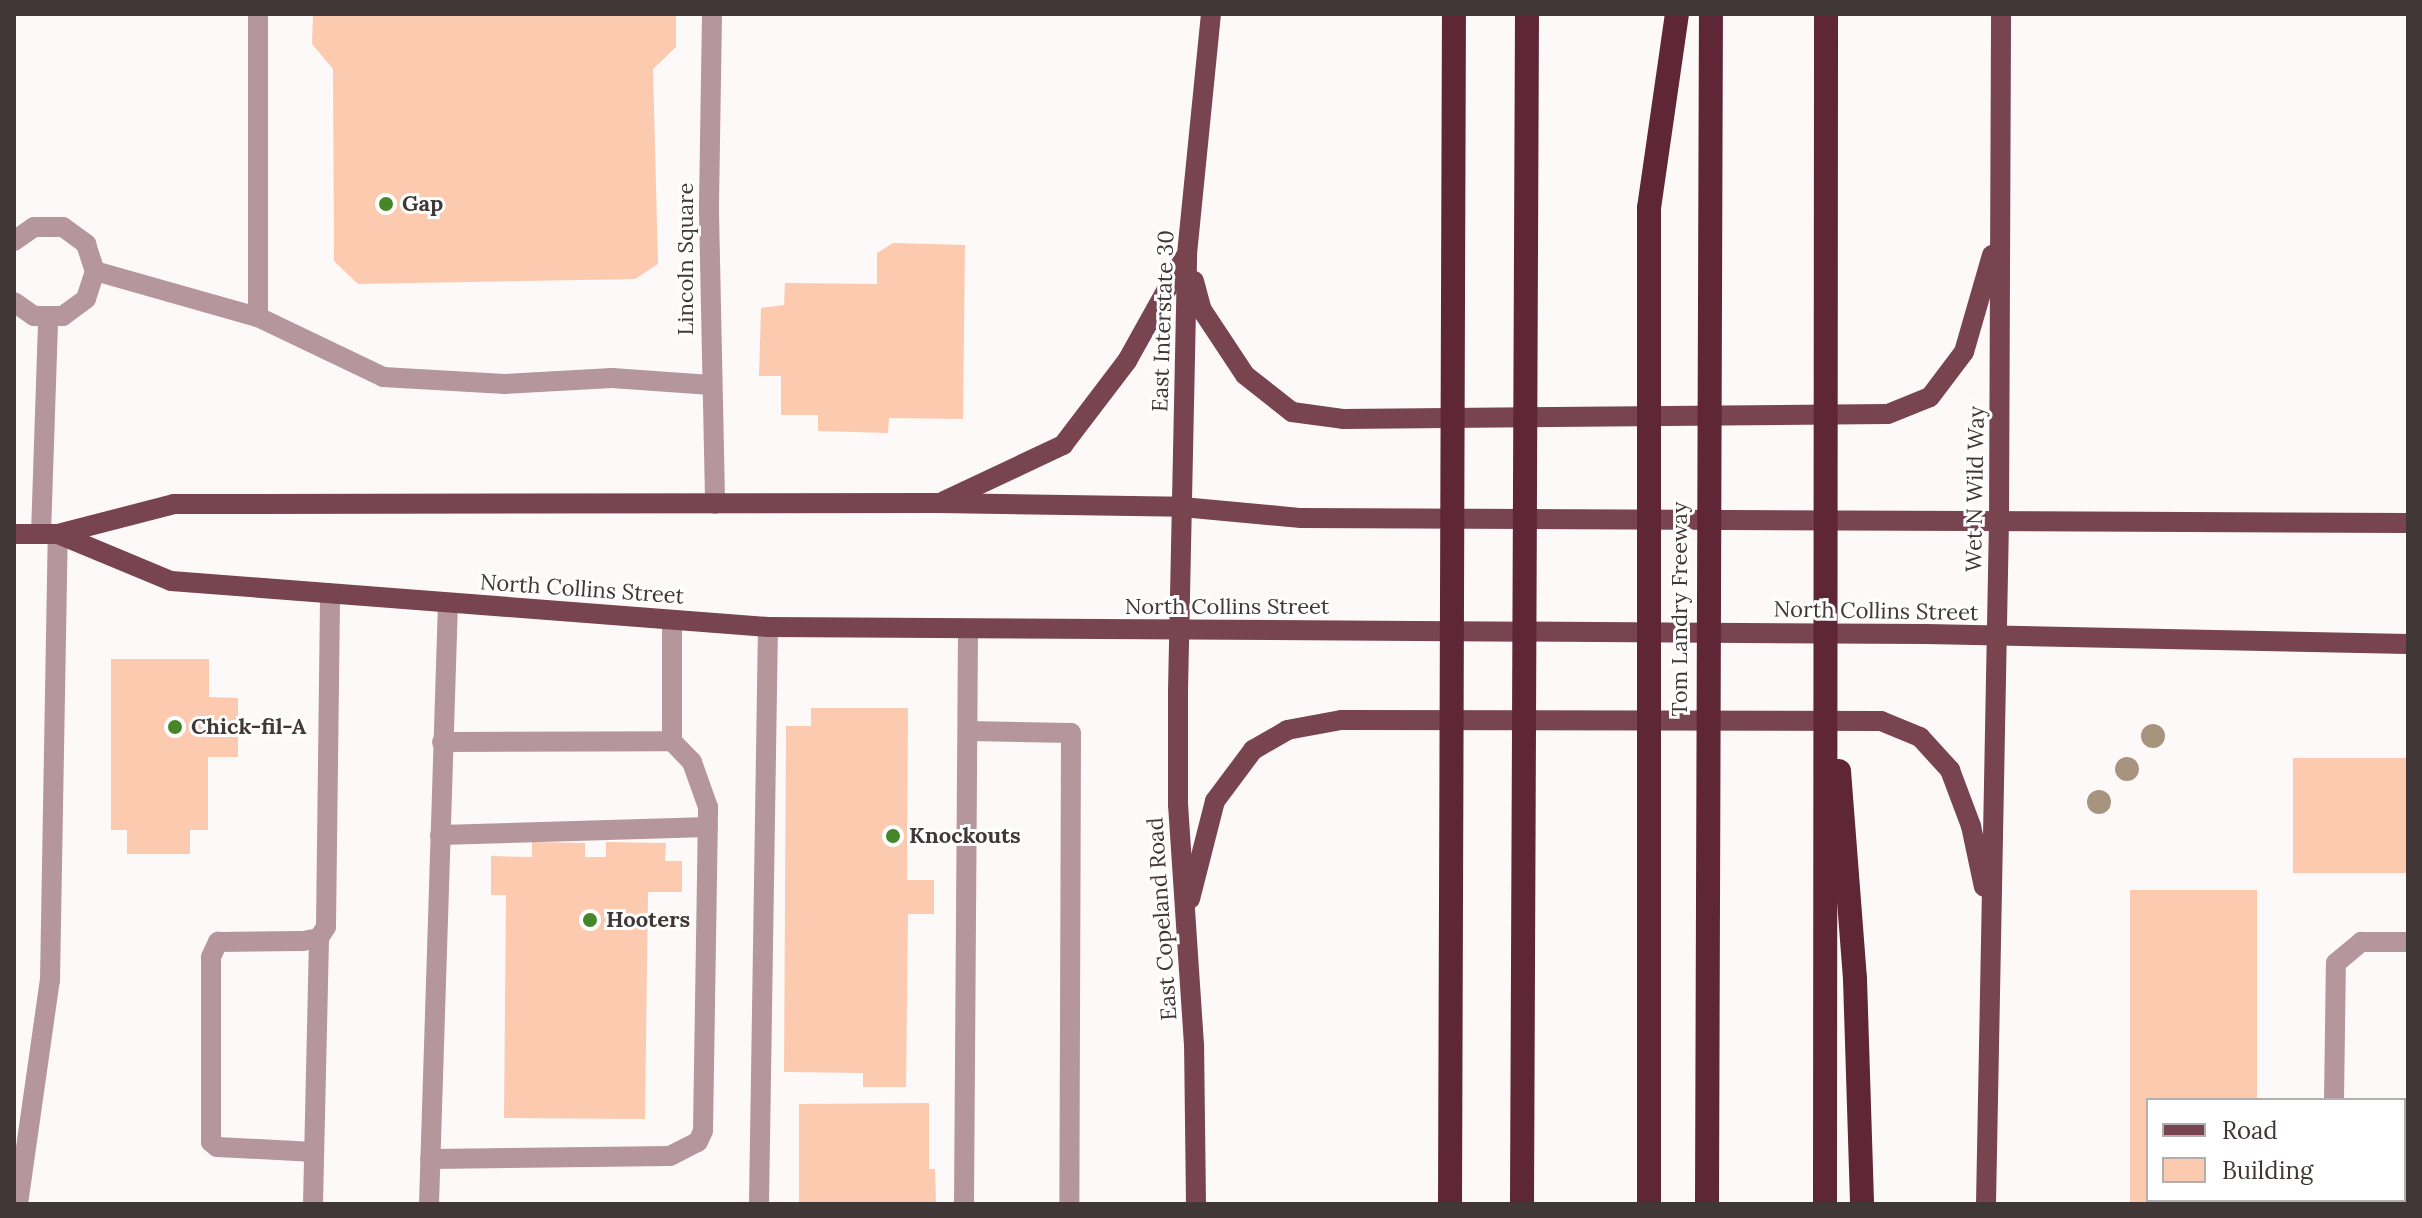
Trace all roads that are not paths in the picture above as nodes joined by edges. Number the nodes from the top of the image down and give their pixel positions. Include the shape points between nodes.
1 (258, 14) edge
2 (712, 14) edge
3 (1211, 14) edge
4 (1454, 14) edge
5 (1527, 14) edge
6 (1677, 14) edge
7 (1711, 14) edge
8 (1826, 14) edge
9 (2001, 14) edge
10 (2001, 212) junction
11 (14, 241) edge
12 (1187, 254) junction
13 (95, 271) junction
14 (14, 302) edge
15 (258, 317) junction
16 (48, 318) junction
17 (711, 385) junction
18 (938, 503) junction
19 (715, 504) junction
20 (1182, 507) junction
21 (1999, 522) junction
22 (2408, 523) edge
23 (14, 534) edge
24 (49, 534) junction
25 (1825, 588) junction
26 (330, 595) junction
27 (448, 603) junction
28 (672, 620) junction
29 (768, 627) junction
30 (1179, 631) junction
31 (968, 632) junction
32 (1997, 637) junction
33 (2408, 644) edge
34 (968, 731) junction
35 (672, 741) junction
36 (442, 742) junction
37 (708, 827) junction
38 (440, 835) junction
39 (1186, 919) junction
40 (1991, 923) junction
41 (319, 938) junction
42 (2408, 942) edge
43 (1451, 984) junction
44 (2334, 1098) edge
45 (314, 1152) junction
46 (430, 1159) junction
47 (18, 1204) edge
48 (313, 1204) edge
49 (429, 1204) edge
50 (759, 1204) edge
51 (964, 1204) edge
52 (1069, 1204) edge
53 (1196, 1204) edge
54 (1437, 1204) edge
55 (1450, 1204) edge
56 (1522, 1204) edge
57 (1649, 1204) edge
58 (1707, 1204) edge
59 (1825, 1204) edge
60 (1862, 1204) edge
61 (1986, 1204) edge

1 - 15 street
2 - 17 street, Lincoln Square
3 - 12 main road, East Interstate 30
4 - 43 highway
5 - 56 highway
6 - 57 highway via 1649,208
7 - 58 highway, Tom Landry Freeway
8 - 25 highway
9 - 10 main road, Wet N Wild Way
10 - 12 main road via 1984,296 1964,352 1930,397 1888,414 1343,419 1292,412 1245,375 1202,310
10 - 21 main road, Wet N Wild Way
11 - 13 street via 34,227 63,227 86,244
12 - 18 main road via 1127,361 1063,445
12 - 20 main road, East Interstate 30
13 - 15 street
13 - 16 street via 86,299 63,316
14 - 16 street via 34,316
15 - 17 street via 383,377 505,384 612,378
16 - 24 street
17 - 19 street, Lincoln Square
18 - 19 main road, North Collins Street
18 - 20 main road, North Collins Street
19 - 24 main road, North Collins Street via 174,504
20 - 21 main road, North Collins Street via 1301,518
20 - 30 main road, East Interstate 30
21 - 22 main road, North Collins Street
21 - 32 main road, Wet N Wild Way
23 - 24 main road, North Collins Street
24 - 26 main road, North Collins Street via 171,581
24 - 47 street via 50,980
25 - 59 highway
25 - 60 highway via 1855,979
26 - 27 main road, North Collins Street
26 - 41 street via 326,927
27 - 28 main road, North Collins Street
27 - 36 street
28 - 29 main road, North Collins Street
28 - 35 street
29 - 31 main road, North Collins Street
29 - 50 street
30 - 31 main road, North Collins Street
30 - 32 main road, North Collins Street
30 - 39 main road, East Copeland Road via 1178,805
31 - 34 street
32 - 33 main road, North Collins Street
32 - 40 main road, Wet N Wild Way
34 - 51 street
34 - 52 street via 1071,733
35 - 36 street
35 - 37 street via 699,776
36 - 38 street
37 - 38 street
37 - 46 street via 703,1131 698,1142 670,1156 635,1159
38 - 46 street
39 - 40 main road via 1215,801 1253,750 1287,730 1341,720 1881,721 1920,737 1950,770 1971,826
39 - 53 main road, East Copeland Road
40 - 61 main road, Wet N Wild Way
41 - 45 street
41 - 45 street via 218,942 212,948 211,973 211,1142 217,1147
42 - 44 street via 2361,942 2336,963
43 - 54 highway
43 - 55 highway
45 - 48 street
46 - 49 street

